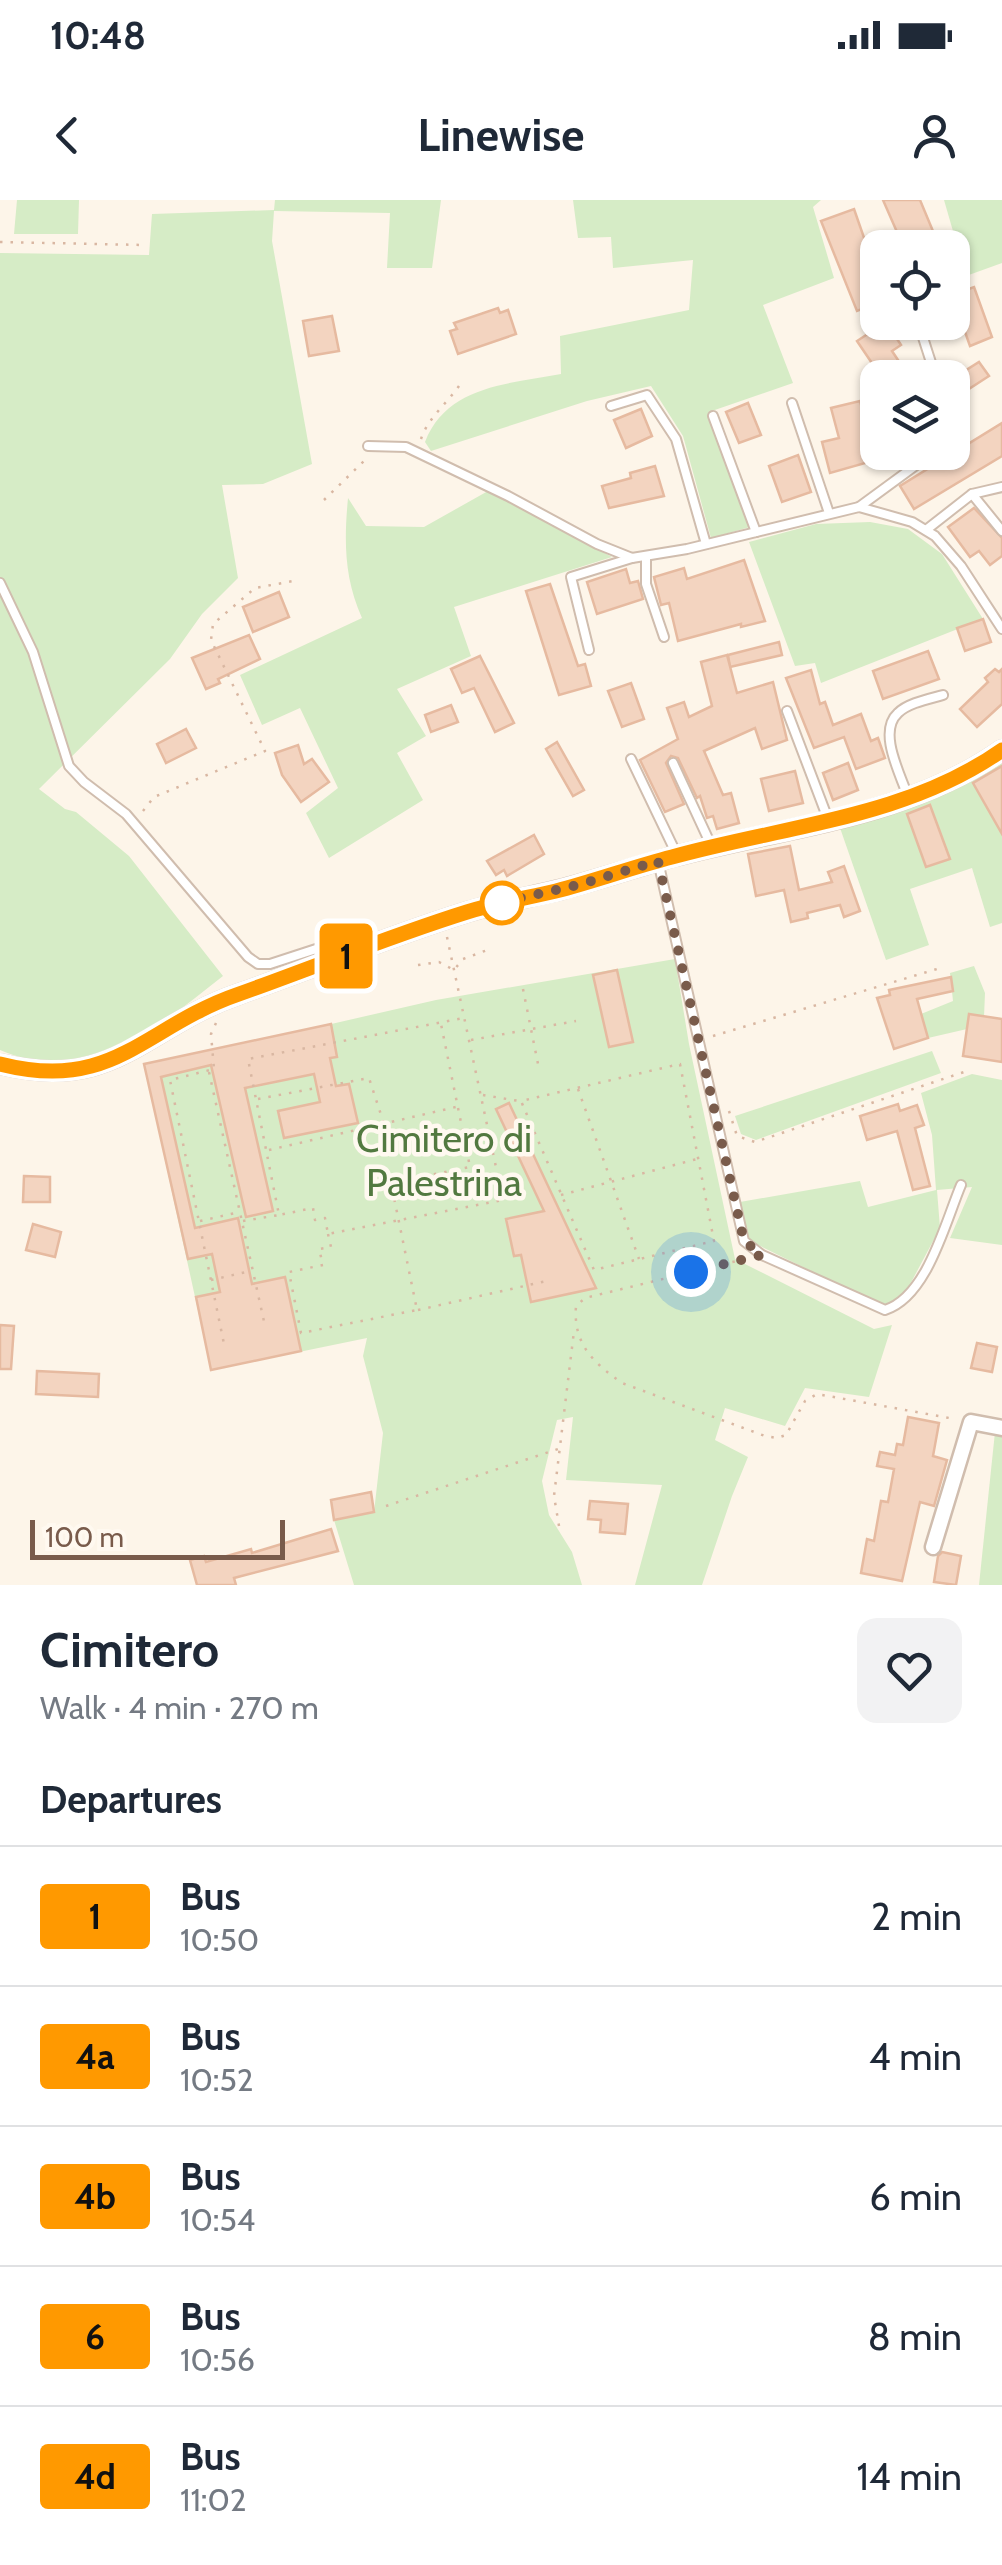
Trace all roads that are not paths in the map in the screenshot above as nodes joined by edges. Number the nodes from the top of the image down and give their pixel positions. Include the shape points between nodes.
1 (792, 403) dead end
2 (611, 406) dead end
3 (713, 416) dead end
4 (368, 446) dead end
5 (909, 470) edge
6 (1002, 487) edge
7 (972, 494) junction
8 (859, 507) junction
9 (829, 514) junction
10 (926, 530) junction
11 (1002, 531) edge
12 (756, 532) junction
13 (706, 544) junction
14 (646, 556) junction
15 (632, 558) junction
16 (0, 583) edge
17 (1002, 629) edge
18 (664, 637) dead end
19 (589, 650) dead end
20 (942, 694) dead end
21 (787, 711) dead end
22 (1002, 750) edge
23 (632, 759) dead end
24 (672, 762) dead end
25 (908, 797) junction
26 (829, 820) junction
27 (712, 847) junction
28 (678, 855) junction
29 (658, 861) junction
30 (370, 947) junction
31 (0, 1064) edge
32 (961, 1186) dead end
33 (1002, 1428) edge
34 (933, 1547) dead end

1 - 9 lane
2 - 13 lane via 646,395 676,439
3 - 12 lane
4 - 15 lane via 406,447
5 - 8 lane
6 - 7 lane
7 - 10 lane
7 - 11 lane
8 - 9 lane
8 - 10 lane
9 - 12 lane
10 - 17 lane via 961,566
12 - 13 lane
13 - 14 lane
14 - 15 lane
14 - 18 lane via 646,584
15 - 19 lane via 571,577
16 - 30 lane via 33,652 69,766 118,807 252,961 270,964 359,935
20 - 25 lane via 901,710 890,727
21 - 26 lane
22 - 25 street via 961,777
23 - 28 lane
24 - 27 lane
25 - 26 street
26 - 27 street
27 - 28 street
28 - 29 street
29 - 30 street
29 - 32 lane via 744,1241 885,1310 909,1297
30 - 31 street via 210,1005 87,1069 38,1072
33 - 34 street via 971,1422

